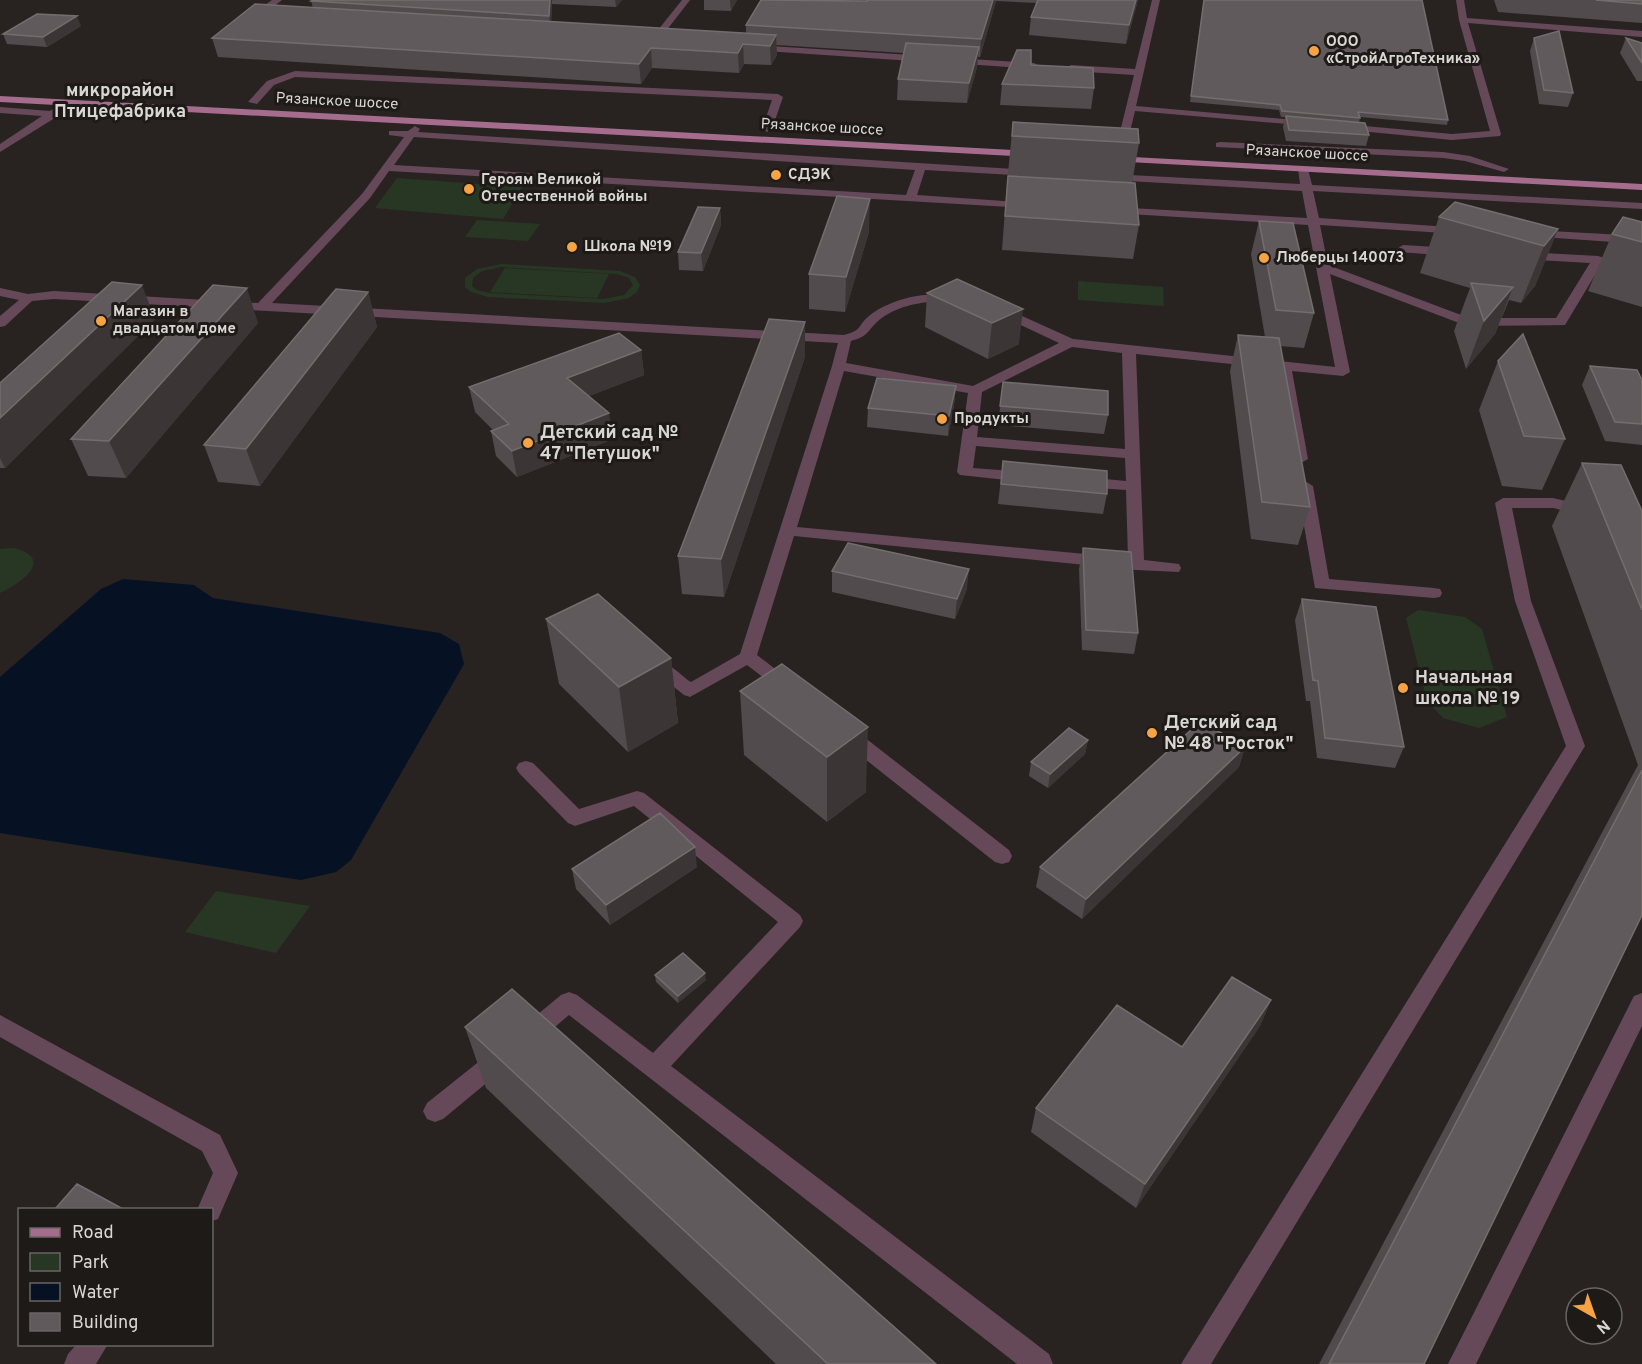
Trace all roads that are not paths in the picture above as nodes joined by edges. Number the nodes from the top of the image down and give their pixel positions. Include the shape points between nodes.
1 (278, 0) edge
2 (686, 0) edge
3 (1156, 0) edge
4 (1460, 0) edge
5 (266, 17) edge
6 (1463, 20) junction
7 (1642, 34) edge
8 (642, 41) edge
9 (653, 42) junction
10 (665, 43) edge
11 (748, 48) edge
12 (937, 60) edge
13 (949, 60) edge
14 (1044, 66) edge
15 (1055, 67) edge
16 (1138, 72) junction
17 (0, 88) edge
18 (0, 99) edge
19 (70, 102) junction
20 (253, 102) junction
21 (1130, 108) junction
22 (0, 110) edge
23 (54, 114) junction
24 (421, 122) junction
25 (1321, 125) edge
26 (1333, 126) edge
27 (767, 129) junction
28 (393, 133) dead end
29 (411, 135) junction
30 (1220, 145) dead end
31 (1115, 148) joint
32 (0, 149) edge
33 (1102, 158) edge
34 (921, 166) junction
35 (386, 168) junction
36 (1303, 169) junction
37 (1504, 169) junction
38 (1048, 174) dead end
39 (1094, 176) dead end
40 (1642, 176) edge
41 (1642, 187) edge
42 (1307, 188) junction
43 (910, 198) junction
44 (1040, 206) edge
45 (1642, 206) edge
46 (1100, 209) edge
47 (1314, 222) junction
48 (1478, 231) dead end
49 (1525, 234) edge
50 (1642, 240) edge
51 (1402, 249) dead end
52 (1460, 252) edge
53 (1516, 255) edge
54 (1598, 260) junction
55 (1322, 267) junction
56 (1642, 274) edge
57 (0, 292) edge
58 (28, 298) junction
59 (960, 302) edge
60 (262, 306) junction
61 (982, 307) edge
62 (0, 323) edge
63 (845, 339) junction
64 (1070, 343) junction
65 (1129, 349) junction
66 (839, 366) junction
67 (1284, 366) junction
68 (975, 390) junction
69 (969, 441) junction
70 (1132, 454) junction
71 (1043, 478) edge
72 (1066, 480) edge
73 (1133, 486) junction
74 (1609, 515) edge
75 (788, 531) junction
76 (1136, 565) junction
77 (1173, 568) dead end
78 (1434, 593) dead end
79 (640, 654) edge
80 (748, 657) junction
81 (795, 693) edge
82 (832, 722) edge
83 (526, 768) dead end
84 (1002, 856) dead end
85 (1642, 1003) edge
86 (0, 1025) edge
87 (654, 1068) junction
88 (435, 1111) dead end
89 (209, 1208) edge
90 (93, 1346) edge
91 (78, 1364) edge
92 (1039, 1364) edge
93 (1195, 1364) edge
94 (1462, 1364) edge

1 - 5 street via 254,17
2 - 9 street
3 - 16 street
4 - 6 street
6 - 7 street
6 - 26 street via 1496,134 1452,137
8 - 9 street
9 - 10 street
11 - 12 street
13 - 14 street
15 - 16 street
16 - 21 street
17 - 20 main road, Рязанское шоссе
18 - 19 main road, Рязанское шоссе
19 - 23 street
19 - 24 main road, Рязанское шоссе
20 - 27 main road, Рязанское шоссе
20 - 27 street via 264,86 276,78 295,74 778,97
21 - 25 street
21 - 31 street
22 - 23 street
23 - 32 street
24 - 27 main road, Рязанское шоссе via 1041,149
24 - 29 street
28 - 29 street
29 - 34 street
29 - 35 street
30 - 37 street via 1443,155
31 - 37 main road, Рязанское шоссе
33 - 36 main road, Рязанское шоссе
34 - 38 street
34 - 43 street
35 - 43 street
35 - 60 street via 366,196
36 - 41 main road, Рязанское шоссе
36 - 42 street
37 - 40 main road, Рязанское шоссе
39 - 42 street
42 - 45 street
42 - 47 street
43 - 44 street
46 - 47 street
47 - 48 street
47 - 55 street
49 - 50 street
51 - 52 street
53 - 54 street
54 - 55 street via 1560,322 1467,322
54 - 56 street
55 - 67 street via 1343,372
57 - 58 street
58 - 60 street via 54,294
58 - 62 street
59 - 63 street via 939,297 895,306 873,319 862,333
60 - 63 street
61 - 64 street via 1004,311
63 - 66 street
64 - 65 street
64 - 68 street
65 - 67 street
65 - 70 street
66 - 68 street
66 - 75 street
67 - 78 street via 1321,584
68 - 69 street
69 - 70 street
69 - 71 street via 965,472
70 - 73 street
72 - 73 street
73 - 76 street
74 - 93 street via 1553,503 1503,503 1523,601 1576,746
75 - 76 street
75 - 80 street
76 - 77 street
79 - 80 street via 690,691
80 - 81 street
82 - 84 street
83 - 87 street via 575,818 637,798 792,921
85 - 94 street
86 - 89 street via 211,1143 226,1173
87 - 88 street via 569,1002
87 - 92 street
90 - 91 street

